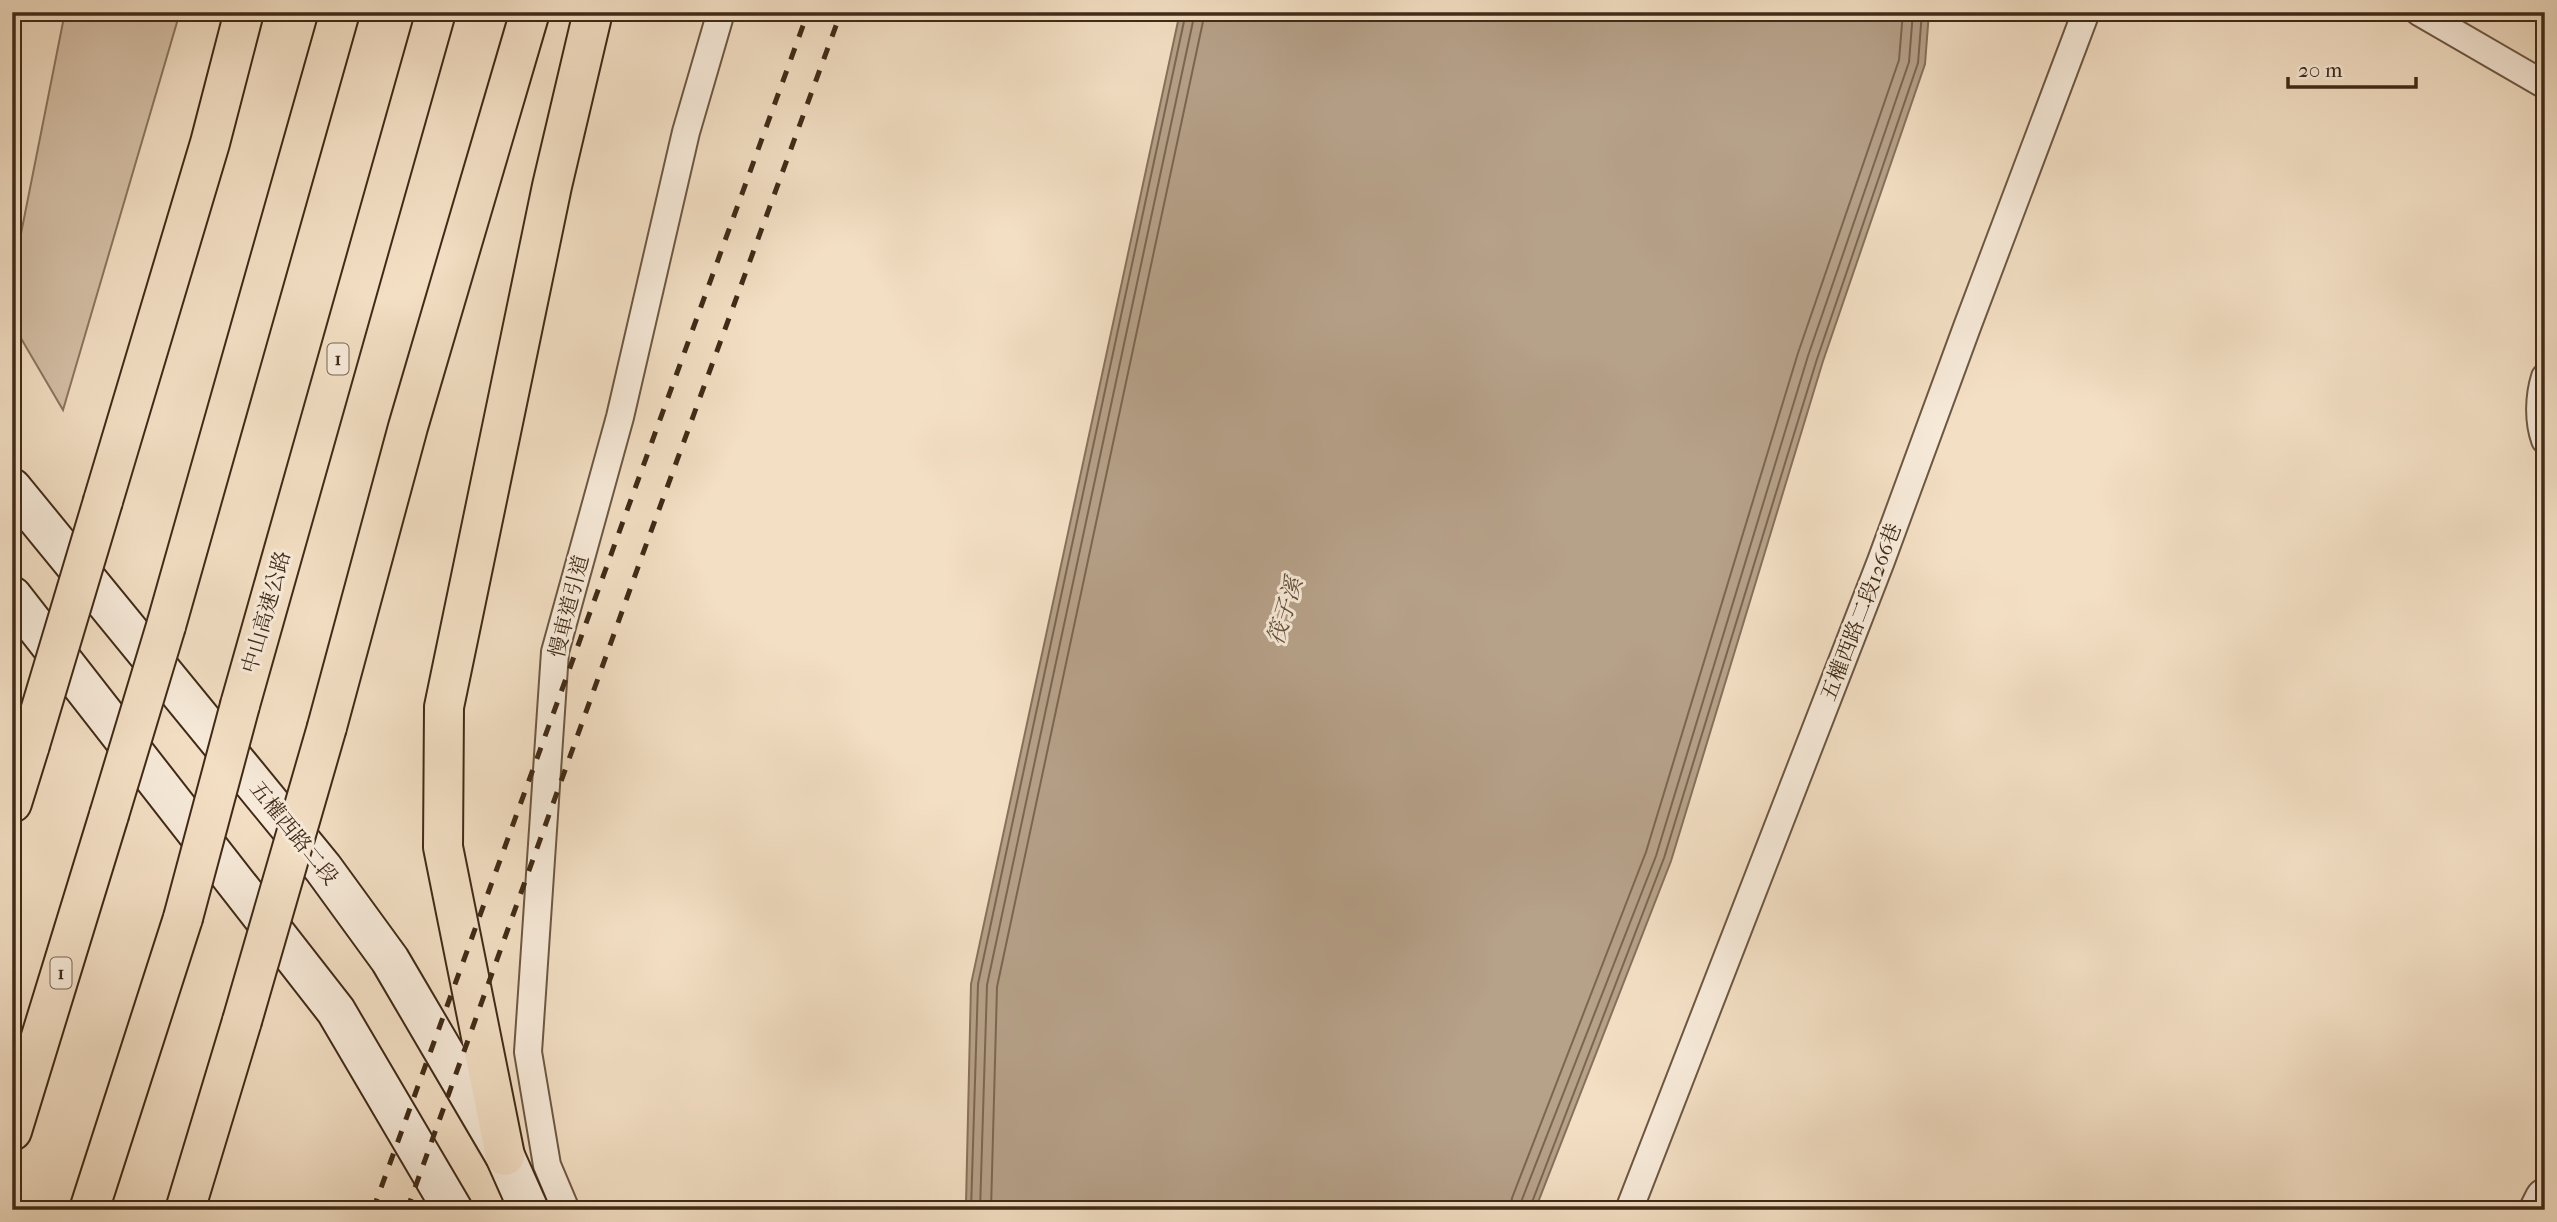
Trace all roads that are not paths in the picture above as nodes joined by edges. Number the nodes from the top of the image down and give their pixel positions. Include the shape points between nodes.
1 (244, 12) edge
2 (340, 12) edge
3 (436, 12) edge
4 (530, 12) edge
5 (593, 12) edge
6 (721, 12) edge
7 (2086, 12) edge
8 (2419, 12) edge
9 (2545, 85) edge
10 (2545, 377) edge
11 (2545, 440) edge
12 (12, 488) edge
13 (12, 596) edge
14 (12, 803) edge
15 (12, 1131) edge
16 (505, 1156) junction
17 (2545, 1198) edge
18 (89, 1210) edge
19 (186, 1210) edge
20 (453, 1210) edge
21 (529, 1210) edge
22 (566, 1210) edge
23 (1629, 1210) edge
24 (2539, 1210) edge

1 - 14 highway, bridge via 210,143
2 - 15 highway, 1, bridge via 166,626
3 - 18 highway, 中山高速公路 / 1, bridge via 183,918
4 - 19 highway, bridge
5 - 16 highway via 549,200 444,707 443,847
6 - 22 lane, 慢車道引道 via 686,132 620,417 555,652 528,1052 547,1165
7 - 23 lane, 五權西路二段1266巷 via 1881,561
8 - 9 lane
10 - 11 lane via 2541,390
12 - 16 main road, 五權西路二段 via 323,868 390,960
13 - 20 main road via 336,1011
16 - 21 main road, 五權西路二段
17 - 24 main road

